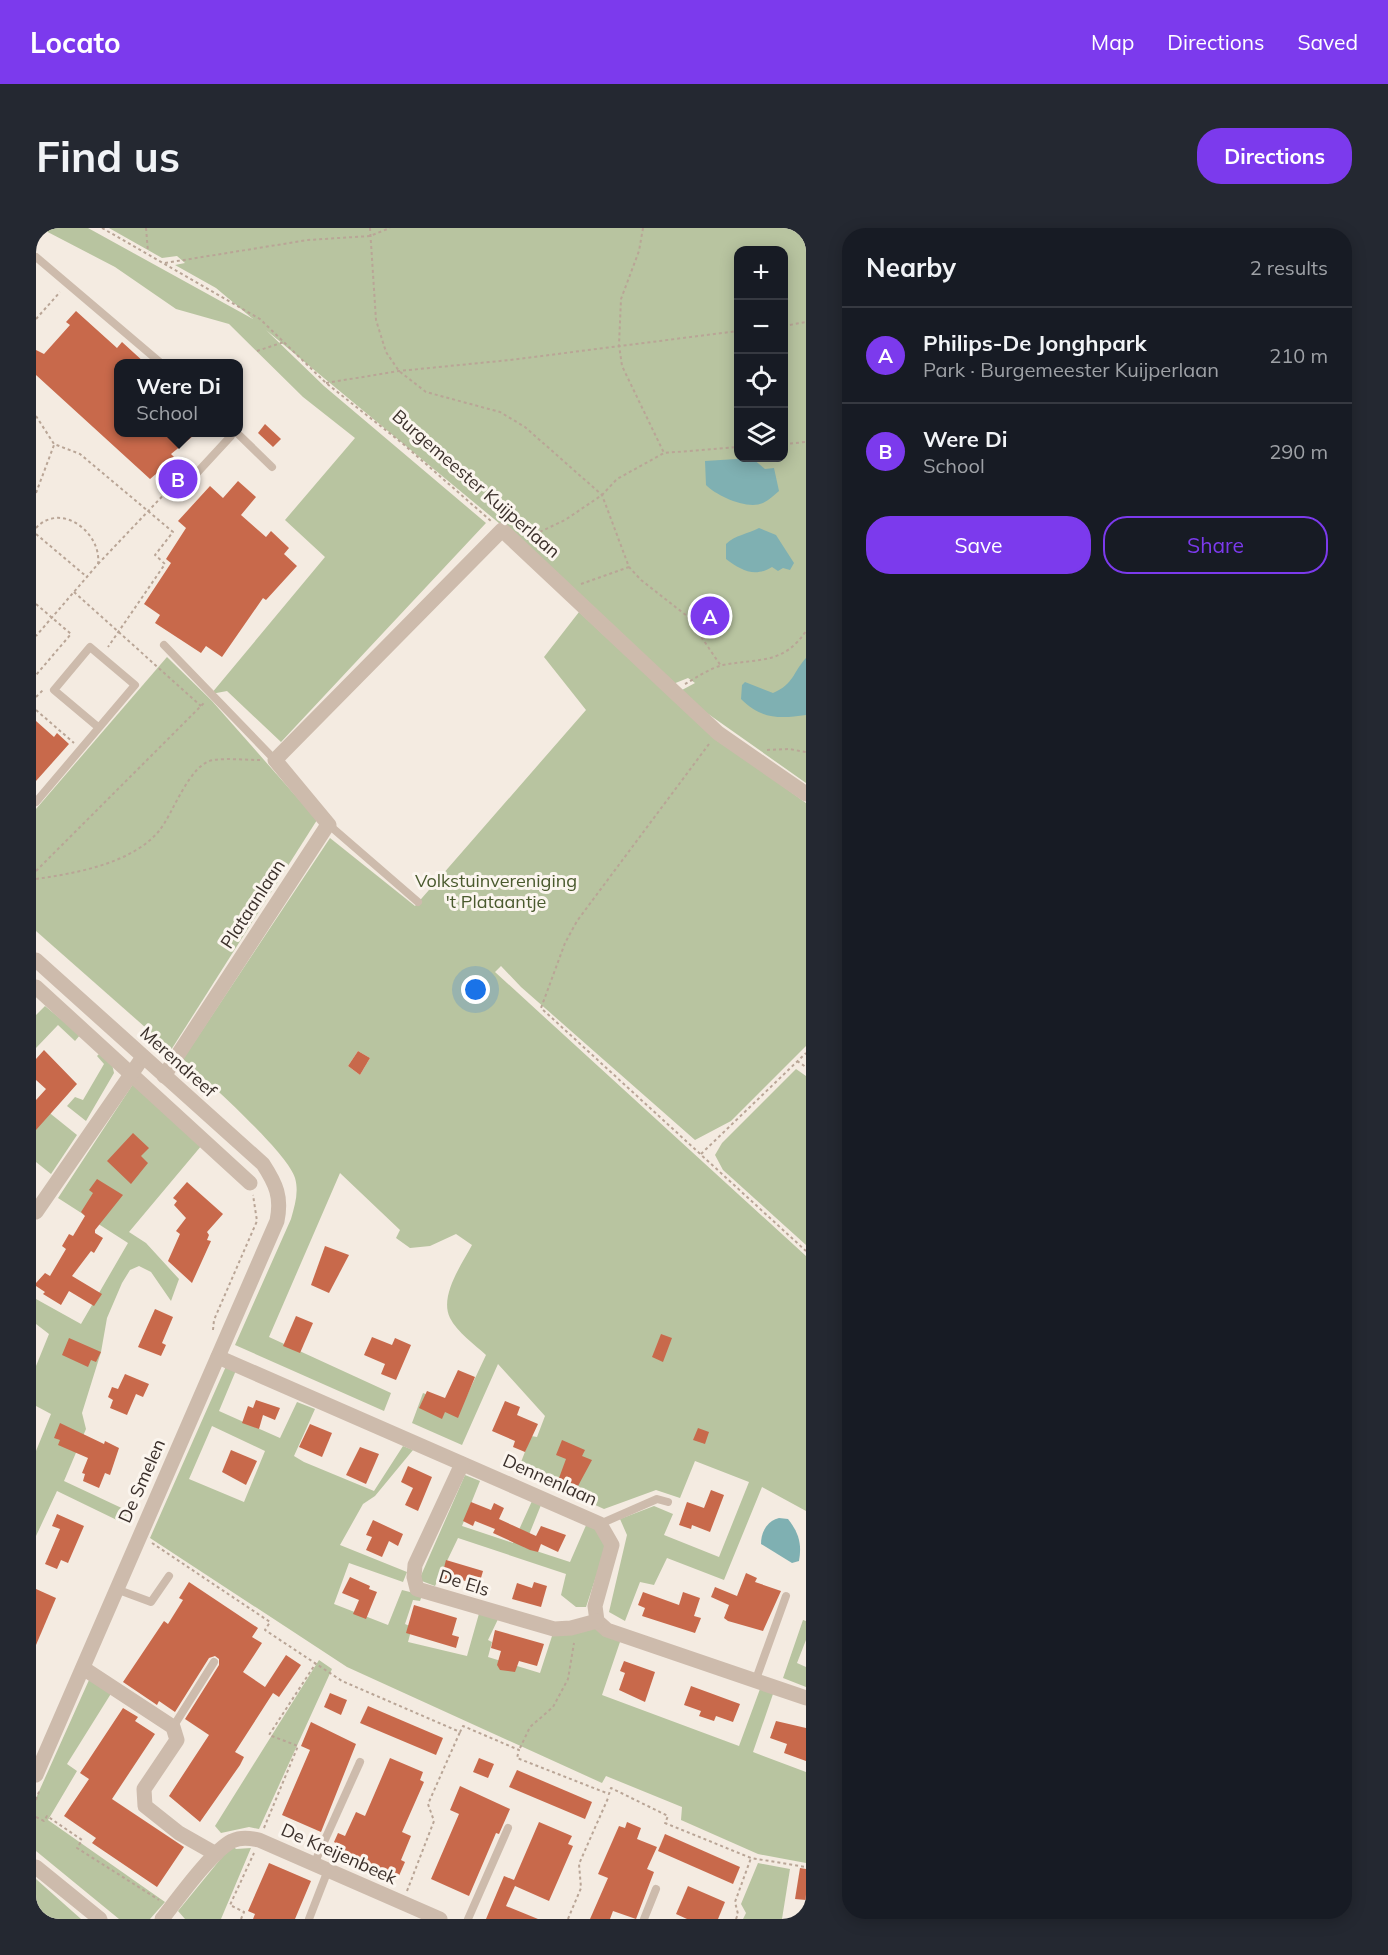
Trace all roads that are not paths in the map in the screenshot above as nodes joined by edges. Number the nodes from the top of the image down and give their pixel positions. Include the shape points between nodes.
1 (36, 257) edge
2 (157, 359) edge
3 (230, 437) edge
4 (241, 437) edge
5 (272, 467) dead end
6 (182, 489) road end
7 (164, 645) dead end
8 (98, 727) junction
9 (275, 760) junction
10 (806, 794) edge
11 (36, 802) edge
12 (330, 825) junction
13 (418, 902) dead end
14 (36, 960) edge
15 (36, 987) edge
16 (143, 1057) junction
17 (131, 1073) junction
18 (164, 1076) junction
19 (250, 1183) dead end
20 (280, 1203) joint
21 (36, 1212) edge
22 (218, 1357) junction
23 (462, 1464) junction
24 (668, 1502) dead end
25 (600, 1524) junction
26 (169, 1576) dead end
27 (116, 1589) junction
28 (786, 1596) dead end
29 (597, 1621) junction
30 (214, 1662) dead end
31 (83, 1668) junction
32 (756, 1679) junction
33 (806, 1698) edge
34 (172, 1727) junction
35 (360, 1762) dead end
36 (36, 1775) edge
37 (508, 1828) dead end
38 (216, 1854) junction
39 (36, 1866) edge
40 (321, 1867) junction
41 (656, 1889) dead end
42 (166, 1913) edge
43 (100, 1919) edge
44 (309, 1919) edge
45 (440, 1919) edge
46 (468, 1919) edge
47 (644, 1919) edge

1 - 2 lane
3 - 6 lane
4 - 5 lane
7 - 9 lane
8 - 8 lane via 135,685 90,647 54,690
8 - 11 lane
9 - 10 street, Burgemeester Kuijperlaan via 502,530 718,732
9 - 12 street
12 - 13 lane
12 - 18 street, Plataanlaan
14 - 16 street, Merendreef
15 - 17 street
16 - 17 street
16 - 18 street, Merendreef
17 - 19 street
17 - 21 street
18 - 20 street, Merendreef via 263,1164 275,1182
20 - 22 street, De Smelen via 277,1221
22 - 23 street, Dennenlaan
22 - 27 street, De Smelen
23 - 25 street, Dennenlaan
23 - 29 street, De Els via 415,1566 417,1589 554,1629
24 - 25 lane via 657,1499
25 - 29 street, Dennenlaan via 612,1545 595,1606
26 - 27 lane via 151,1602
27 - 31 street, De Smelen
28 - 32 lane
29 - 32 street via 607,1630
30 - 34 lane
31 - 34 street
31 - 36 street, De Smelen
32 - 33 street
34 - 38 street via 177,1740 144,1789 145,1806
35 - 40 lane
37 - 46 lane
38 - 40 street, De Kreijenbeek via 230,1842 245,1837
38 - 42 street, De Kreijenbeek
39 - 43 street
40 - 44 lane
40 - 45 street, De Kreijenbeek
41 - 47 lane

